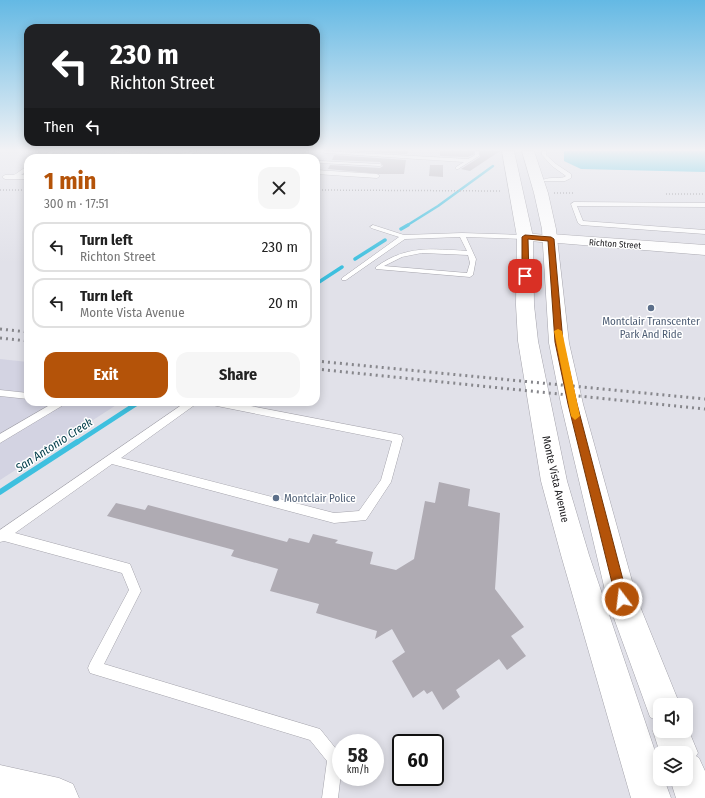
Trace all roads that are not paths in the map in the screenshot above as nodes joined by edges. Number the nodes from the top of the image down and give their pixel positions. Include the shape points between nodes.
1 (515, 188) edge
2 (540, 188) edge
3 (705, 205) edge
4 (373, 227) dead end
5 (705, 232) edge
6 (462, 235) junction
7 (404, 237) junction
8 (525, 237) junction
9 (551, 239) junction
10 (705, 250) edge
11 (471, 253) junction
12 (344, 279) dead end
13 (0, 393) edge
14 (24, 396) edge
15 (55, 406) edge
16 (187, 406) edge
17 (233, 406) edge
18 (0, 439) edge
19 (112, 460) junction
20 (1, 536) edge
21 (659, 698) edge
22 (0, 784) edge
23 (692, 786) edge
24 (59, 798) edge
25 (330, 798) edge
26 (651, 798) edge
27 (696, 798) edge

1 - 8 main road, Monte Vista Avenue
2 - 9 main road
3 - 5 lane via 574,204 581,223
4 - 7 lane
6 - 7 lane
6 - 8 lane
6 - 11 lane
7 - 12 lane
8 - 9 street, Richton Street
8 - 26 main road, Monte Vista Avenue via 528,341 554,481
9 - 10 main road, Richton Street
9 - 21 main road via 559,342 572,404 622,599
11 - 11 lane via 474,258 470,275 378,268 388,260 410,251
13 - 14 lane
15 - 18 lane
16 - 19 lane
17 - 19 lane via 398,438 386,482 362,516 334,518
19 - 20 lane
20 - 25 lane via 126,568 135,591 95,668 315,734 335,759
22 - 24 main road
23 - 27 main road

